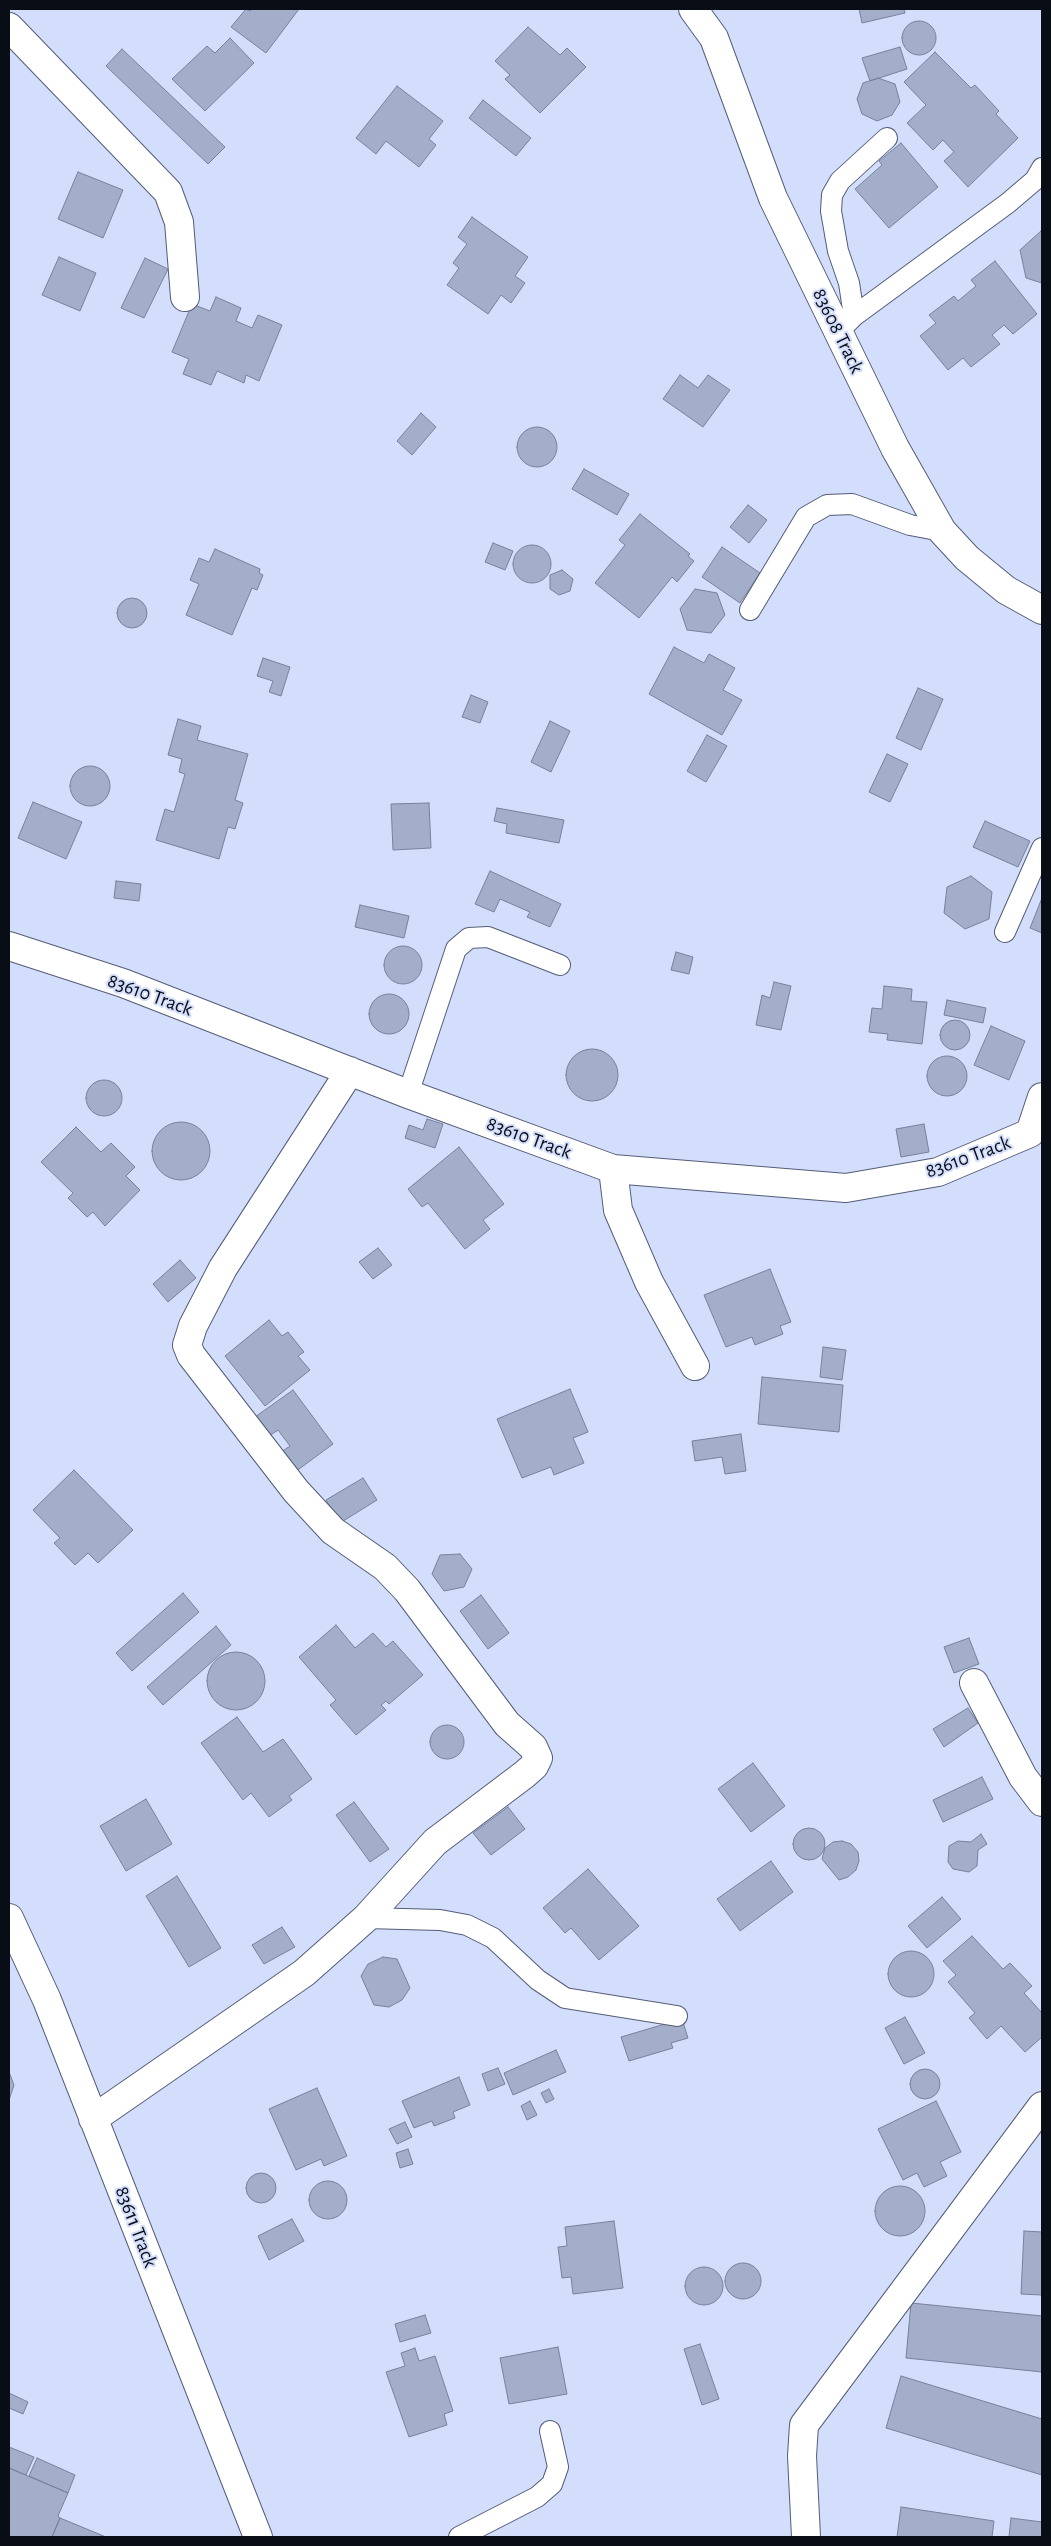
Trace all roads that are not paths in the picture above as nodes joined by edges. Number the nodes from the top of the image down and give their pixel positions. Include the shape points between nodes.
1 (693, 9) edge
2 (9, 27) edge
3 (887, 138) dead end
4 (1042, 168) edge
5 (185, 297) dead end
6 (846, 324) junction
7 (942, 531) junction
8 (750, 610) dead end
9 (1042, 610) edge
10 (1042, 848) edge
11 (1005, 932) dead end
12 (9, 946) edge
13 (560, 965) dead end
14 (350, 1071) junction
15 (408, 1094) junction
16 (1042, 1097) edge
17 (1036, 1134) edge
18 (613, 1169) junction
19 (695, 1366) dead end
20 (974, 1683) dead end
21 (1042, 1802) edge
22 (9, 1918) edge
23 (366, 1918) junction
24 (677, 2016) dead end
25 (1042, 2106) edge
26 (94, 2119) junction
27 (550, 2431) dead end
28 (258, 2537) edge
29 (459, 2537) edge
30 (806, 2537) edge

1 - 6 street, 83608 Track via 714,38 773,198
2 - 5 street via 168,192 179,222
3 - 6 lane via 840,181 832,195 831,212 838,251 849,283
4 - 6 lane via 1035,180 1008,203
6 - 7 street, 83608 Track via 895,448
7 - 8 lane via 910,525 852,504 827,505 806,517
7 - 9 street, 83608 Track via 967,558 1006,590
10 - 11 lane
12 - 14 street, 83610 Track via 122,983
13 - 15 lane via 488,936 469,938 456,949
14 - 15 street, 83610 Track
14 - 23 street via 223,1268 193,1326 187,1345 191,1355 296,1491 333,1531 385,1567 408,1590 507,1724 533,1747 538,1758 534,1766 435,1842
15 - 18 street, 83610 Track
16 - 17 street, 83610 Track
17 - 18 street, 83610 Track via 938,1172 846,1188
18 - 19 street via 618,1210 649,1282
20 - 21 street via 1023,1777
22 - 26 street, 83611 Track via 47,2000
23 - 24 lane via 440,1920 467,1925 492,1938 538,1980 565,1998
23 - 26 street via 304,1973
25 - 30 street via 804,2425 802,2456
26 - 28 street, 83611 Track
27 - 29 lane via 558,2467 552,2484 537,2497

